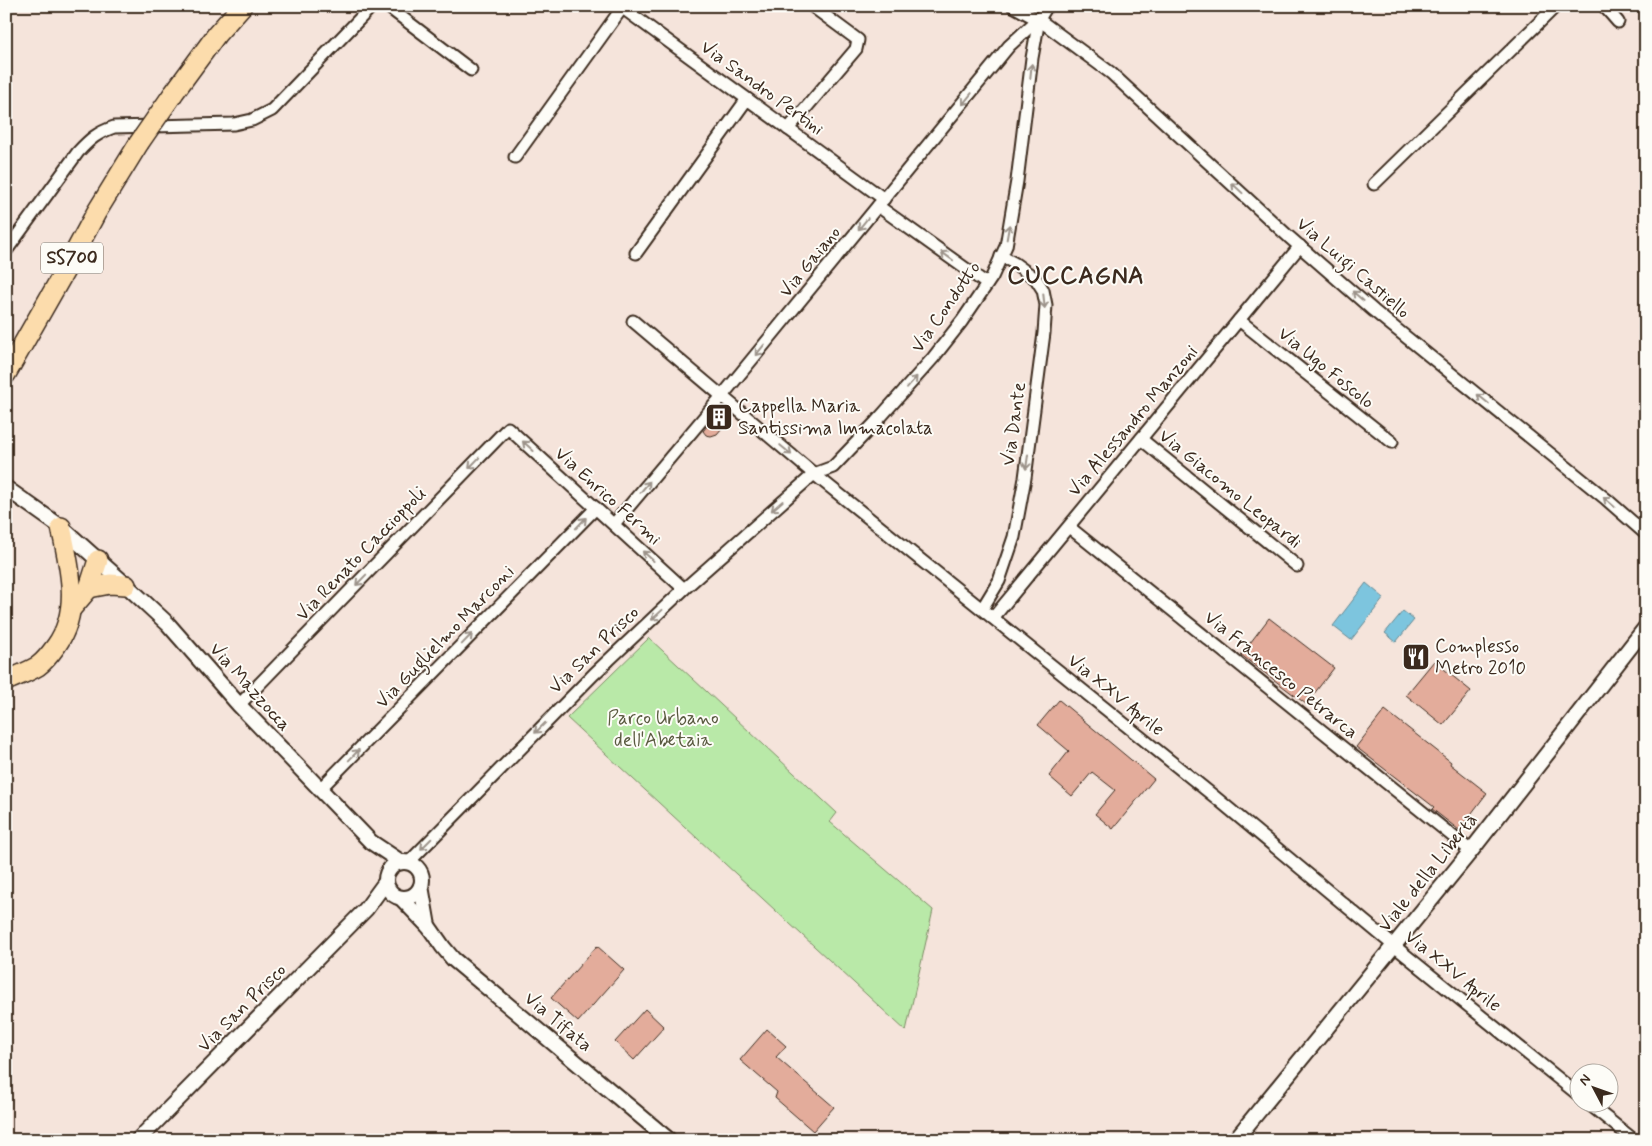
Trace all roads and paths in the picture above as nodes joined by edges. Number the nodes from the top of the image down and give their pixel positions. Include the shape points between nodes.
1 (242, 6) edge
2 (372, 6) edge
3 (387, 6) edge
4 (812, 6) edge
5 (1013, 6) edge
6 (1556, 6) edge
7 (1604, 6) edge
8 (621, 7) edge
9 (1039, 16) edge
10 (1618, 22) dead end
11 (471, 70) dead end
12 (747, 99) junction
13 (788, 129) junction
14 (516, 157) dead end
15 (1374, 184) dead end
16 (881, 202) junction
17 (1300, 246) junction
18 (6, 251) edge
19 (636, 253) dead end
20 (1001, 256) junction
21 (987, 284) junction
22 (633, 320) dead end
23 (1239, 320) junction
24 (6, 374) edge
25 (722, 396) junction
26 (508, 428) joint
27 (1141, 439) junction
28 (1392, 442) dead end
29 (814, 474) junction
30 (6, 488) edge
31 (596, 508) junction
32 (614, 524) junction
33 (60, 527) junction
34 (1068, 527) junction
35 (1646, 534) edge
36 (98, 560) junction
37 (1297, 566) dead end
38 (71, 578) junction
39 (126, 585) junction
40 (89, 588) junction
41 (684, 589) junction
42 (70, 609) junction
43 (982, 609) junction
44 (993, 618) junction
45 (1646, 626) edge
46 (9, 679) edge
47 (239, 704) junction
48 (320, 790) junction
49 (371, 842) junction
50 (1471, 851) junction
51 (405, 862) junction
52 (386, 878) junction
53 (421, 886) junction
54 (398, 897) junction
55 (366, 909) junction
56 (429, 927) junction
57 (1393, 945) junction
58 (1570, 1088) edge
59 (1602, 1114) edge
60 (142, 1136) edge
61 (669, 1140) edge
62 (1236, 1140) edge
63 (1634, 1140) edge

1 - 24 highway, SS700, bridge via 217,34 139,143
2 - 18 street via 272,110 252,120 234,124 114,127 88,140
3 - 11 street
4 - 13 street via 858,40 856,48
5 - 9 street, Via Luigi Castiello
6 - 15 street
7 - 10 street
8 - 12 street, Via Sandro Pertini
8 - 14 street
9 -> 16 street, Via Gaiano via 1009,46
17 -> 9 street, Via Luigi Castiello via 1111,73
20 -> 9 street, Via Condotto via 1006,246 1015,190
12 - 13 street, Via Sandro Pertini
12 - 19 street
13 - 16 street, Via Sandro Pertini
21 -> 16 street, Via Sandro Pertini
16 -> 25 street, Via Gaiano
17 - 23 street, Via Alessandro Manzoni
35 -> 17 street, Via Luigi Castiello via 1374,311
20 - 21 street, Via Condotto
20 -> 43 street, Via Dante via 1036,279 1043,290 1046,305 1025,478 1014,537 999,581
29 -> 21 street, Via Condotto via 833,467 876,422 933,358
22 - 25 street, Via XXV Aprile
23 - 27 street, Via Alessandro Manzoni
23 - 28 street, Via Ugo Foscolo
25 -> 29 street, Via XXV Aprile
32 -> 25 street, Via Gaiano
31 -> 26 street, Via Enrico Fermi
26 -> 47 street, Via Renato Caccioppoli
27 - 34 street, Via Alessandro Manzoni
27 - 37 street, Via Giacomo Leopardi
29 -> 41 street, Via San Prisco
29 - 43 street, Via XXV Aprile
30 - 33 street, Via Mazzocca
31 - 32 street, Via Enrico Fermi
48 -> 31 street, Via Guglielmo Marconi
41 -> 32 street, Via Enrico Fermi
33 - 36 street, Via Mazzocca
33 - 38 highway
34 - 44 street, Via Alessandro Manzoni
34 - 50 street, Via Francesco Petrarca
36 - 38 highway via 83,566
36 - 39 street, Via Mazzocca
36 - 40 highway
38 - 42 highway
39 - 40 highway
39 - 47 street, Via Mazzocca via 168,624
40 - 42 highway
41 -> 51 street, Via San Prisco
42 - 46 highway via 67,624 51,653 39,665
43 - 44 street, Via XXV Aprile
44 - 57 street, Via XXV Aprile
45 - 50 street, Viale della Libertà
47 - 48 street, Via Mazzocca
48 - 49 street, Via Mazzocca
49 - 51 street, Via Mazzocca
49 - 52 street, Via Mazzocca
50 - 57 street, Viale della Libertà
51 - 52 street via 392,866
51 - 53 street via 413,864 420,872
52 - 54 street via 391,893
52 - 55 street, Via San Prisco
53 - 54 street via 413,896
53 - 56 street, Via Tifata
54 - 55 street, Via San Prisco
54 - 56 street, Via Tifata
55 - 60 street, Via San Prisco
56 - 61 street, Via Tifata via 453,959
57 - 58 street, Via XXV Aprile
57 - 62 street, Viale della Libertà
59 - 63 street

